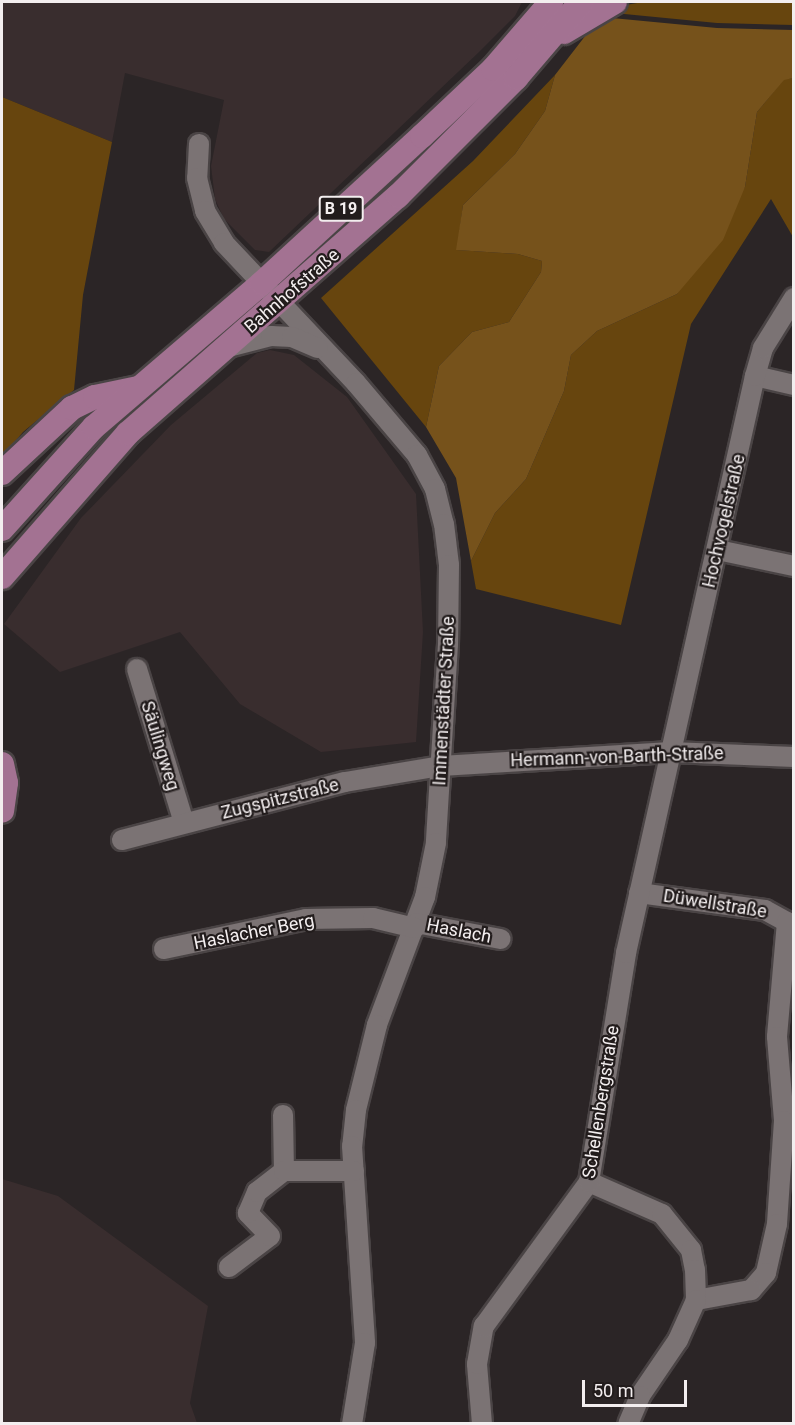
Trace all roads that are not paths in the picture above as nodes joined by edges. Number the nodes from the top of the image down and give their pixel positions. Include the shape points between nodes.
1 (551, 2) edge
2 (581, 2) edge
3 (615, 2) edge
4 (549, 42) junction
5 (199, 144) dead end
6 (262, 283) junction
7 (794, 298) edge
8 (280, 303) junction
9 (228, 346) junction
10 (326, 352) junction
11 (755, 376) junction
12 (794, 385) edge
13 (138, 388) junction
14 (2, 473) edge
15 (2, 529) edge
16 (718, 550) junction
17 (794, 566) edge
18 (2, 577) edge
19 (137, 669) dead end
20 (671, 752) junction
21 (794, 757) edge
22 (2, 764) edge
23 (441, 766) junction
24 (2, 811) edge
25 (184, 823) junction
26 (122, 840) dead end
27 (639, 893) junction
28 (416, 925) junction
29 (501, 939) dead end
30 (164, 949) dead end
31 (283, 1116) dead end
32 (284, 1171) junction
33 (354, 1171) junction
34 (589, 1182) junction
35 (229, 1267) dead end
36 (696, 1300) junction
37 (352, 1424) edge
38 (482, 1424) edge
39 (628, 1424) edge

1 - 6 main road, Bahnhofstraße / B 19 via 493,69
2 - 4 main road, Bahnhofstraße / B 19
3 - 4 main road
4 - 8 main road, Bahnhofstraße / B 19 via 398,196
5 - 6 street, Bahnhofstraße via 197,178 205,211 229,249
6 - 8 street, Immenstädter Straße
6 - 13 main road, Bahnhofstraße
7 - 11 street, Hochvogelstraße via 763,348
8 - 9 main road, Bahnhofstraße
8 - 10 street, Immenstädter Straße
9 - 10 street via 282,336
9 - 18 main road, Bahnhofstraße via 128,433
10 - 23 street, Immenstädter Straße via 417,455 435,489 449,566
11 - 12 street
11 - 16 street, Hochvogelstraße
13 - 14 main road via 94,397 72,408
13 - 15 main road, Bahnhofstraße via 94,427
16 - 17 street
16 - 20 street, Hochvogelstraße
19 - 25 street, Säulingweg
20 - 21 street, Hermann-von-Barth-Straße
20 - 23 street, Hermann-von-Barth-Straße
20 - 27 street, Schellenbergstraße
22 - 24 main road via 6,783
23 - 25 street, Zugspitzstraße via 345,783
23 - 28 street, Immenstädter Straße via 436,843
25 - 26 street, Zugspitzstraße
27 - 34 street, Schellenbergstraße via 618,996
27 - 36 street, Düwellstraße via 765,910 787,922 777,1037 784,1121 777,1224 766,1273 752,1290
28 - 29 street, Haslach
28 - 30 street, Haslacher Berg via 373,918 306,919
28 - 33 street, Immenstädter Straße via 362,1075 352,1146
31 - 32 street
32 - 33 street
32 - 35 street via 257,1192 248,1213 270,1236
33 - 37 street, Immenstädter Straße via 365,1343
34 - 36 street via 662,1214 682,1234 692,1250
34 - 38 street, Schellenbergstraße via 484,1326 477,1364
36 - 39 street via 678,1340 640,1396

